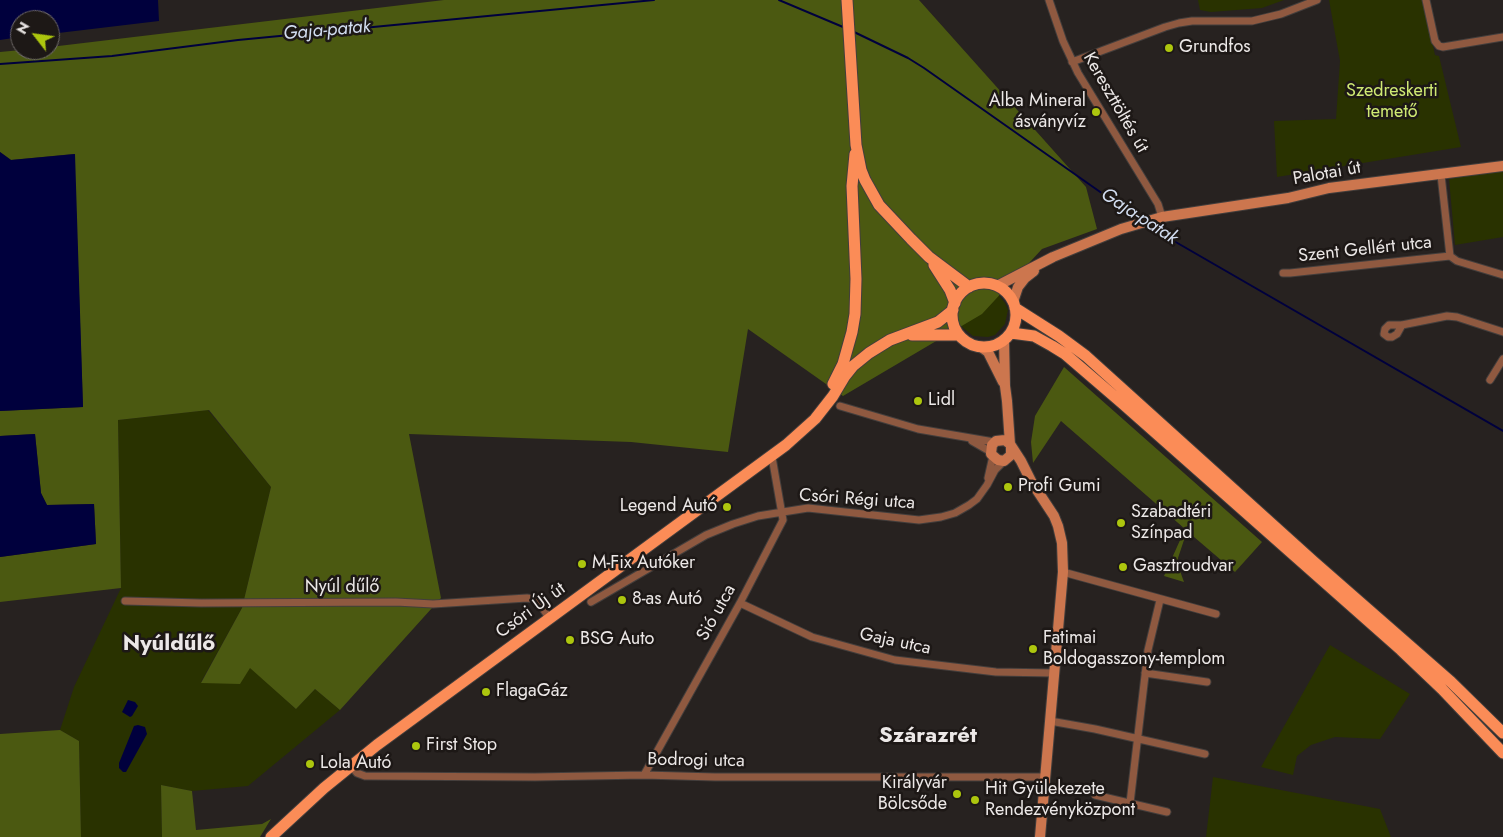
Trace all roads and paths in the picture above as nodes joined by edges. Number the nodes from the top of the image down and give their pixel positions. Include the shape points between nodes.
1 (1048, 0) edge
2 (1317, 0) edge
3 (1426, 0) edge
4 (848, 4) edge
5 (1503, 37) edge
6 (1072, 62) junction
7 (856, 145) junction
8 (1503, 166) edge
9 (1441, 175) junction
10 (1160, 217) junction
11 (1450, 256) junction
12 (929, 257) junction
13 (1053, 257) junction
14 (1284, 273) dead end
15 (1503, 275) edge
16 (997, 286) junction
17 (969, 287) junction
18 (1014, 305) junction
19 (954, 306) junction
20 (1402, 324) dead end
21 (1503, 332) edge
22 (906, 335) junction
23 (959, 335) junction
24 (1007, 337) junction
25 (981, 347) junction
26 (1503, 359) edge
27 (1490, 380) dead end
28 (1004, 386) junction
29 (840, 406) dead end
30 (815, 418) junction
31 (1008, 418) junction
32 (1011, 445) junction
33 (994, 448) junction
34 (772, 456) junction
35 (1005, 460) junction
36 (1025, 470) junction
37 (984, 490) junction
38 (782, 511) junction
39 (1063, 572) junction
40 (1160, 600) junction
41 (125, 601) dead end
42 (592, 602) dead end
43 (740, 604) junction
44 (1216, 614) dead end
45 (550, 618) junction
46 (1053, 673) junction
47 (1145, 673) junction
48 (1207, 682) dead end
49 (1050, 722) junction
50 (1503, 733) edge
51 (1137, 738) junction
52 (1503, 753) edge
53 (1205, 754) dead end
54 (351, 766) junction
55 (644, 775) junction
56 (1045, 776) junction
57 (1095, 796) dead end
58 (1130, 803) junction
59 (1167, 812) dead end
60 (271, 837) edge
61 (1040, 837) edge

1 - 6 street, Kereszttöltés út
2 - 6 street via 1281,14 1252,20 1180,23
3 - 5 street via 1439,46
4 - 7 main road
6 - 10 street, Kereszttöltés út via 1158,204
7 - 12 main road via 861,170 874,199
7 - 30 main road via 852,186 855,314 843,364
8 - 9 street, Palotai út
9 - 10 street, Palotai út via 1338,187 1288,198
9 - 11 street, Szent Gellért utca
10 - 13 street, Palotai út via 1126,227
11 - 14 street, Szent Gellért utca
11 - 15 street, Szent Gellért utca
12 - 17 main road
12 - 19 main road via 950,290
13 - 16 street
13 - 18 street via 1025,278 1015,291
16 - 17 main road via 982,283
16 - 18 main road via 1006,292
17 - 19 main road via 961,293
18 - 24 main road via 1015,322
18 - 50 main road via 1073,346 1451,682
19 - 22 main road via 938,322
19 - 23 main road via 953,324
20 - 21 street via 1447,316
22 - 23 main road
22 - 30 main road via 877,347 853,366
23 - 25 main road
24 - 25 main road via 994,346
24 - 28 street
24 - 52 main road via 1034,336 1067,356 1401,650
25 - 28 street via 988,352
26 - 27 street
28 - 31 street
29 - 33 street via 905,426 967,438
30 - 34 main road, Csóri Új út
31 - 32 street
31 - 33 street
32 - 33 street via 1005,440
32 - 35 street via 1012,452
32 - 36 street
33 - 35 street via 998,460
33 - 37 street
34 - 38 street, Sió utca
34 - 45 main road, Csóri Új út
35 - 36 street
35 - 37 street, Csóri Régi utca
36 - 39 street via 1058,526
37 - 38 street, Csóri Régi utca via 965,508 929,519 902,519 819,508
38 - 42 street, Csóri Régi utca via 716,530
38 - 43 street, Sió utca via 783,520
39 - 40 street
39 - 46 street
40 - 44 street
40 - 47 street
41 - 45 street, Nyúl dűlő via 433,604 527,598 539,603
43 - 46 street, Gaja utca via 812,636 895,660 996,672
43 - 55 street, Sió utca
45 - 54 main road, Csóri Új út
46 - 49 street
47 - 48 street
47 - 51 street
49 - 51 street
49 - 56 street
51 - 53 street
51 - 58 street
54 - 55 street, Bodrogi utca via 365,776
54 - 60 main road, Csóri Új út
55 - 56 street, Bodrogi utca
56 - 61 street
57 - 58 street
58 - 59 street

